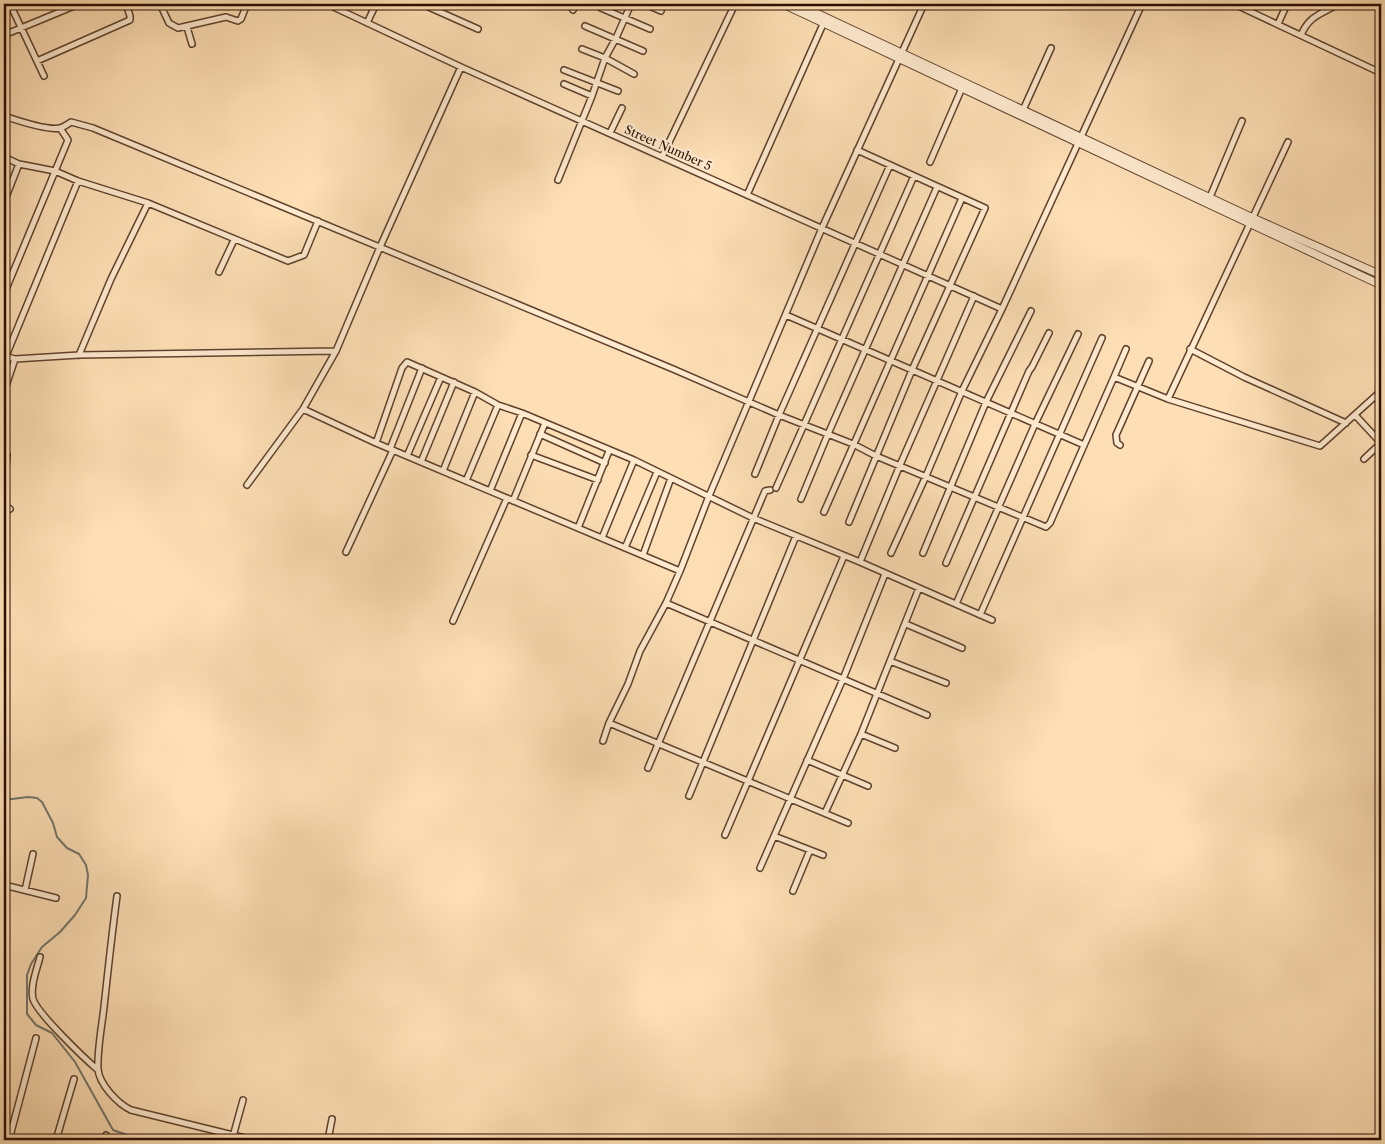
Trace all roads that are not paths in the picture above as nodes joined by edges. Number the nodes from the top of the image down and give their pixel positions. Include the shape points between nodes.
1 (10, 4) edge
2 (79, 4) edge
3 (126, 4) edge
4 (171, 4) edge
5 (247, 4) edge
6 (327, 4) edge
7 (376, 4) edge
8 (422, 4) edge
9 (576, 4) edge
10 (631, 4) edge
11 (645, 4) edge
12 (735, 4) edge
13 (783, 4) edge
14 (799, 4) edge
15 (924, 4) edge
16 (1142, 4) edge
17 (1234, 4) edge
18 (1287, 4) edge
19 (1338, 4) edge
20 (161, 6) edge
21 (337, 6) edge
22 (602, 8) dead end
23 (573, 10) dead end
24 (660, 11) dead end
25 (624, 18) junction
26 (825, 20) junction
27 (367, 23) junction
28 (1278, 24) junction
29 (585, 26) dead end
30 (187, 27) junction
31 (22, 29) junction
32 (478, 29) dead end
33 (650, 29) dead end
34 (4, 35) edge
35 (1301, 35) junction
36 (616, 38) junction
37 (192, 44) dead end
38 (1051, 48) dead end
39 (582, 50) dead end
40 (643, 51) dead end
41 (900, 55) junction
42 (605, 58) junction
43 (37, 61) junction
44 (461, 67) junction
45 (564, 70) dead end
46 (1381, 73) edge
47 (634, 74) dead end
48 (44, 76) dead end
49 (596, 82) junction
50 (564, 84) dead end
51 (962, 88) junction
52 (618, 91) dead end
53 (592, 96) junction
54 (622, 108) dead end
55 (1023, 110) junction
56 (4, 116) edge
57 (582, 121) junction
58 (1242, 121) dead end
59 (60, 128) junction
60 (610, 133) junction
61 (1079, 139) junction
62 (1288, 142) dead end
63 (857, 150) junction
64 (4, 157) edge
65 (662, 157) junction
66 (930, 162) dead end
67 (19, 164) junction
68 (890, 165) junction
69 (55, 172) junction
70 (914, 176) junction
71 (558, 180) dead end
72 (78, 181) junction
73 (937, 187) junction
74 (747, 195) junction
75 (1210, 197) junction
76 (962, 198) junction
77 (4, 202) edge
78 (148, 203) junction
79 (318, 221) junction
80 (1252, 221) junction
81 (822, 228) junction
82 (1293, 239) junction
83 (234, 240) junction
84 (854, 243) junction
85 (380, 247) junction
86 (879, 255) junction
87 (903, 264) junction
88 (219, 272) dead end
89 (1381, 275) edge
90 (927, 276) junction
91 (6, 279) edge
92 (950, 286) junction
93 (1381, 286) edge
94 (4, 294) edge
95 (974, 296) junction
96 (1002, 309) junction
97 (1030, 311) dead end
98 (786, 315) junction
99 (817, 329) junction
100 (1049, 333) dead end
101 (1078, 334) dead end
102 (1102, 338) dead end
103 (842, 339) junction
104 (1190, 348) junction
105 (1126, 349) dead end
106 (865, 350) junction
107 (336, 352) junction
108 (79, 355) junction
109 (5, 356) edge
110 (15, 359) junction
111 (890, 360) junction
112 (1149, 361) dead end
113 (422, 368) junction
114 (912, 370) junction
115 (441, 377) junction
116 (1114, 377) junction
117 (936, 381) junction
118 (454, 382) junction
119 (1137, 386) junction
120 (962, 391) junction
121 (1381, 391) edge
122 (4, 392) edge
123 (475, 392) junction
124 (1168, 399) junction
125 (749, 402) junction
126 (986, 402) junction
127 (498, 404) junction
128 (303, 408) junction
129 (522, 413) junction
130 (1011, 413) junction
131 (779, 415) junction
132 (1355, 415) junction
133 (545, 422) junction
134 (1346, 423) junction
135 (805, 424) junction
136 (1035, 424) junction
137 (540, 434) junction
138 (828, 434) junction
139 (1060, 435) junction
140 (376, 443) junction
141 (1381, 443) edge
142 (853, 444) junction
143 (1084, 445) junction
144 (1120, 445) dead end
145 (391, 450) junction
146 (609, 451) junction
147 (7, 455) dead end
148 (530, 455) junction
149 (407, 456) junction
150 (876, 456) junction
151 (1364, 459) dead end
152 (634, 460) junction
153 (421, 462) junction
154 (605, 463) junction
155 (900, 465) junction
156 (4, 469) edge
157 (443, 471) junction
158 (657, 472) junction
159 (755, 474) dead end
160 (926, 476) junction
161 (671, 478) junction
162 (598, 480) junction
163 (466, 481) junction
164 (247, 485) dead end
165 (951, 487) junction
166 (490, 491) junction
167 (709, 496) junction
168 (974, 497) junction
169 (510, 499) junction
170 (801, 499) dead end
171 (999, 507) junction
172 (10, 509) dead end
173 (824, 512) dead end
174 (4, 513) edge
175 (753, 518) junction
176 (1024, 518) junction
177 (848, 522) dead end
178 (578, 528) junction
179 (796, 536) junction
180 (602, 538) junction
181 (625, 548) junction
182 (346, 552) dead end
183 (891, 553) dead end
184 (923, 553) dead end
185 (643, 555) junction
186 (844, 556) junction
187 (860, 562) junction
188 (946, 563) dead end
189 (680, 571) junction
190 (885, 574) junction
191 (919, 588) junction
192 (666, 603) junction
193 (956, 604) junction
194 (980, 615) junction
195 (992, 620) dead end
196 (452, 621) dead end
197 (710, 622) junction
198 (906, 624) junction
199 (754, 641) junction
200 (962, 648) dead end
201 (800, 660) junction
202 (890, 661) junction
203 (843, 679) junction
204 (946, 683) dead end
205 (876, 693) junction
206 (927, 715) dead end
207 (609, 723) junction
208 (861, 734) junction
209 (603, 740) dead end
210 (657, 745) junction
211 (895, 748) dead end
212 (807, 760) junction
213 (702, 762) junction
214 (648, 768) dead end
215 (843, 775) junction
216 (748, 780) junction
217 (868, 786) dead end
218 (689, 796) dead end
219 (790, 798) junction
220 (825, 813) junction
221 (848, 823) dead end
222 (725, 835) dead end
223 (774, 836) junction
224 (810, 850) junction
225 (33, 854) dead end
226 (823, 855) dead end
227 (760, 868) dead end
228 (4, 885) edge
229 (25, 890) junction
230 (794, 891) dead end
231 (117, 896) dead end
232 (56, 898) dead end
233 (40, 957) dead end
234 (36, 1038) dead end
235 (98, 1070) junction
236 (74, 1079) dead end
237 (243, 1100) dead end
238 (332, 1119) dead end
239 (232, 1138) edge
240 (9, 1140) edge
241 (56, 1140) edge
242 (253, 1140) edge
243 (328, 1140) edge

1 - 31 street
2 - 31 street
3 - 43 street via 130,20
4 - 20 street
5 - 30 street via 238,21 226,17
6 - 21 street, Street Number 5
7 - 27 street
8 - 32 street
9 - 23 street
10 - 25 street
11 - 24 street
12 - 65 street
13 - 26 street
14 - 26 street
15 - 41 street
16 - 61 street
17 - 28 street
18 - 28 street
19 - 35 street via 1313,17
20 - 30 street via 169,23 178,28
21 - 27 street, Street Number 5
22 - 25 street
25 - 33 street
25 - 36 street
26 - 41 street
26 - 74 street
27 - 44 street, Street Number 5
28 - 35 street
29 - 36 street
30 - 37 street
31 - 34 street
31 - 43 street
35 - 46 street
36 - 40 street
36 - 42 street
38 - 55 street
39 - 42 street
41 - 51 street
41 - 55 street
41 - 63 street
42 - 47 street
42 - 49 street
43 - 48 street
44 - 57 street, Street Number 5
44 - 85 street
45 - 49 street
49 - 52 street
49 - 53 street
50 - 53 street
51 - 61 street
51 - 66 street
53 - 57 street
54 - 60 street
55 - 61 street
56 - 59 street
57 - 60 street, Street Number 5
57 - 71 street
58 - 75 street
59 - 69 street via 68,140
59 - 79 street via 71,122 93,128
60 - 65 street, Street Number 5
61 - 75 street
61 - 80 street
61 - 96 street
62 - 80 street
63 - 68 street
63 - 81 street
64 - 67 street
65 - 74 street, Street Number 5
67 - 69 street
67 - 77 street
68 - 70 street
68 - 84 street
69 - 72 street
69 - 91 street
70 - 73 street
70 - 86 street
72 - 78 street
72 - 109 street
73 - 76 street
73 - 87 street
74 - 81 street, Street Number 5
75 - 80 street
76 - 90 street
76 - 92 street via 985,208
78 - 83 street
78 - 108 street
79 - 83 street via 304,255 288,261
79 - 85 street
80 - 82 street
80 - 104 street
81 - 84 street, Street Number 5
81 - 98 street
82 - 89 street
82 - 93 street
83 - 88 street
84 - 86 street, Street Number 5
84 - 99 street
85 - 107 street
85 - 125 street
86 - 87 street, Street Number 5
86 - 103 street
87 - 90 street, Street Number 5
87 - 106 street
90 - 92 street, Street Number 5
90 - 111 street
91 - 94 street
92 - 95 street, Street Number 5
92 - 114 street
95 - 96 street, Street Number 5
95 - 117 street
96 - 120 street
97 - 126 street
98 - 99 street
98 - 125 street
99 - 103 street
99 - 131 street
100 - 130 street
101 - 136 street
102 - 139 street
103 - 106 street
103 - 135 street
104 - 124 street
104 - 134 street via 1244,377
105 - 116 street
106 - 111 street
106 - 138 street
107 - 108 street
107 - 128 street
108 - 110 street
109 - 110 street
110 - 122 street
111 - 114 street
111 - 142 street
112 - 119 street
113 - 115 street
113 - 140 street via 407,362 402,368
113 - 145 street
114 - 117 street
114 - 150 street
115 - 118 street
115 - 149 street
116 - 119 street
116 - 143 street
117 - 120 street
117 - 155 street
118 - 123 street
118 - 153 street
119 - 124 street
119 - 144 street via 1116,435
120 - 126 street
120 - 160 street
121 - 132 street
123 - 127 street
123 - 157 street
124 - 134 street via 1320,446
125 - 131 street
125 - 167 street
126 - 130 street
126 - 165 street
127 - 129 street
127 - 163 street
128 - 140 street
128 - 164 street
129 - 133 street
129 - 166 street
130 - 136 street
130 - 168 street
131 - 135 street
131 - 159 street
132 - 134 street
132 - 141 street
133 - 137 street
133 - 146 street
135 - 138 street
135 - 175 street via 773,489 765,491
136 - 139 street
136 - 171 street
137 - 148 street
137 - 154 street
138 - 142 street
138 - 170 street
139 - 143 street
139 - 176 street
140 - 145 street
141 - 151 street
142 - 150 street
142 - 173 street
143 - 176 street via 1047,527
145 - 149 street
145 - 182 street
146 - 152 street
146 - 154 street
147 - 156 street
148 - 162 street
148 - 169 street
149 - 153 street
150 - 155 street
150 - 177 street
152 - 158 street
152 - 180 street
153 - 157 street
154 - 162 street
155 - 160 street
155 - 187 street
157 - 163 street
158 - 161 street
158 - 181 street
160 - 165 street
160 - 183 street
161 - 167 street
161 - 185 street
162 - 178 street
163 - 166 street
165 - 168 street
165 - 184 street
166 - 169 street
167 - 175 street
167 - 189 street
168 - 171 street
168 - 188 street
169 - 178 street
169 - 196 street
171 - 176 street
171 - 193 street
172 - 174 street
175 - 179 street
175 - 197 street
176 - 194 street
178 - 180 street
179 - 186 street
179 - 199 street
180 - 181 street
181 - 185 street
185 - 189 street
186 - 187 street
186 - 201 street
187 - 190 street
189 - 192 street
190 - 191 street
190 - 203 street
191 - 193 street
191 - 198 street
192 - 197 street
192 - 207 street via 640,651
193 - 194 street
194 - 195 street
197 - 199 street
197 - 210 street
198 - 200 street
198 - 202 street
199 - 201 street
199 - 213 street
201 - 203 street
201 - 216 street
202 - 204 street
202 - 205 street
203 - 205 street
203 - 212 street
205 - 206 street
205 - 208 street
207 - 209 street
207 - 210 street
208 - 211 street
208 - 215 street
210 - 213 street
210 - 214 street
212 - 215 street
212 - 219 street
213 - 216 street
213 - 218 street
215 - 217 street
215 - 220 street
216 - 219 street
216 - 222 street
219 - 220 street
219 - 223 street
220 - 221 street
223 - 224 street
223 - 227 street
224 - 226 street
224 - 230 street
225 - 229 street
228 - 229 street
229 - 232 street
231 - 235 street
233 - 235 street via 32,990 34,1002
234 - 240 street
235 - 239 street via 122,1106
236 - 241 street
237 - 239 street
238 - 243 street
239 - 242 street

